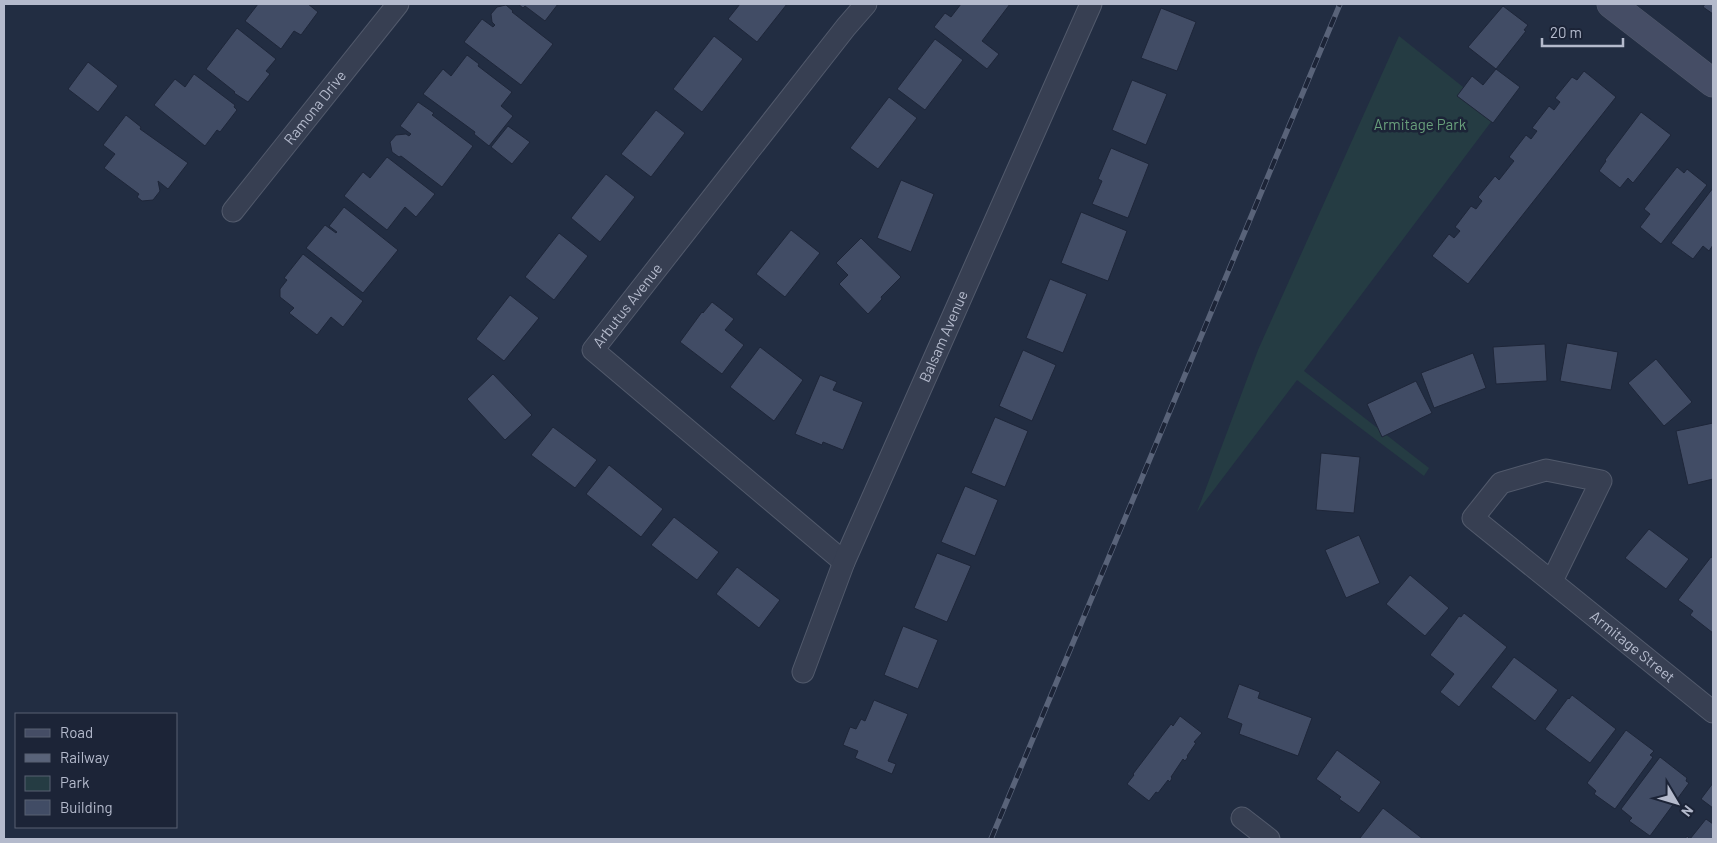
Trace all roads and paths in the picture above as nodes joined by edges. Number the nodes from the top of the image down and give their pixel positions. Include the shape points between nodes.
1 (398, 4) edge
2 (866, 4) edge
3 (1091, 4) edge
4 (1611, 4) edge
5 (1713, 83) edge
6 (234, 211) dead end
7 (844, 562) junction
8 (1552, 581) junction
9 (803, 672) dead end
10 (1713, 712) edge
11 (1242, 818) dead end
12 (1269, 839) edge

1 - 6 street, Ramona Drive
2 - 7 street, Arbutus Avenue via 593,350
3 - 7 street, Balsam Avenue
4 - 5 street
7 - 9 street, Balsam Avenue
8 - 8 street, Armitage Street via 1473,518 1501,482 1546,470 1602,481
8 - 10 street, Armitage Street
11 - 12 street

